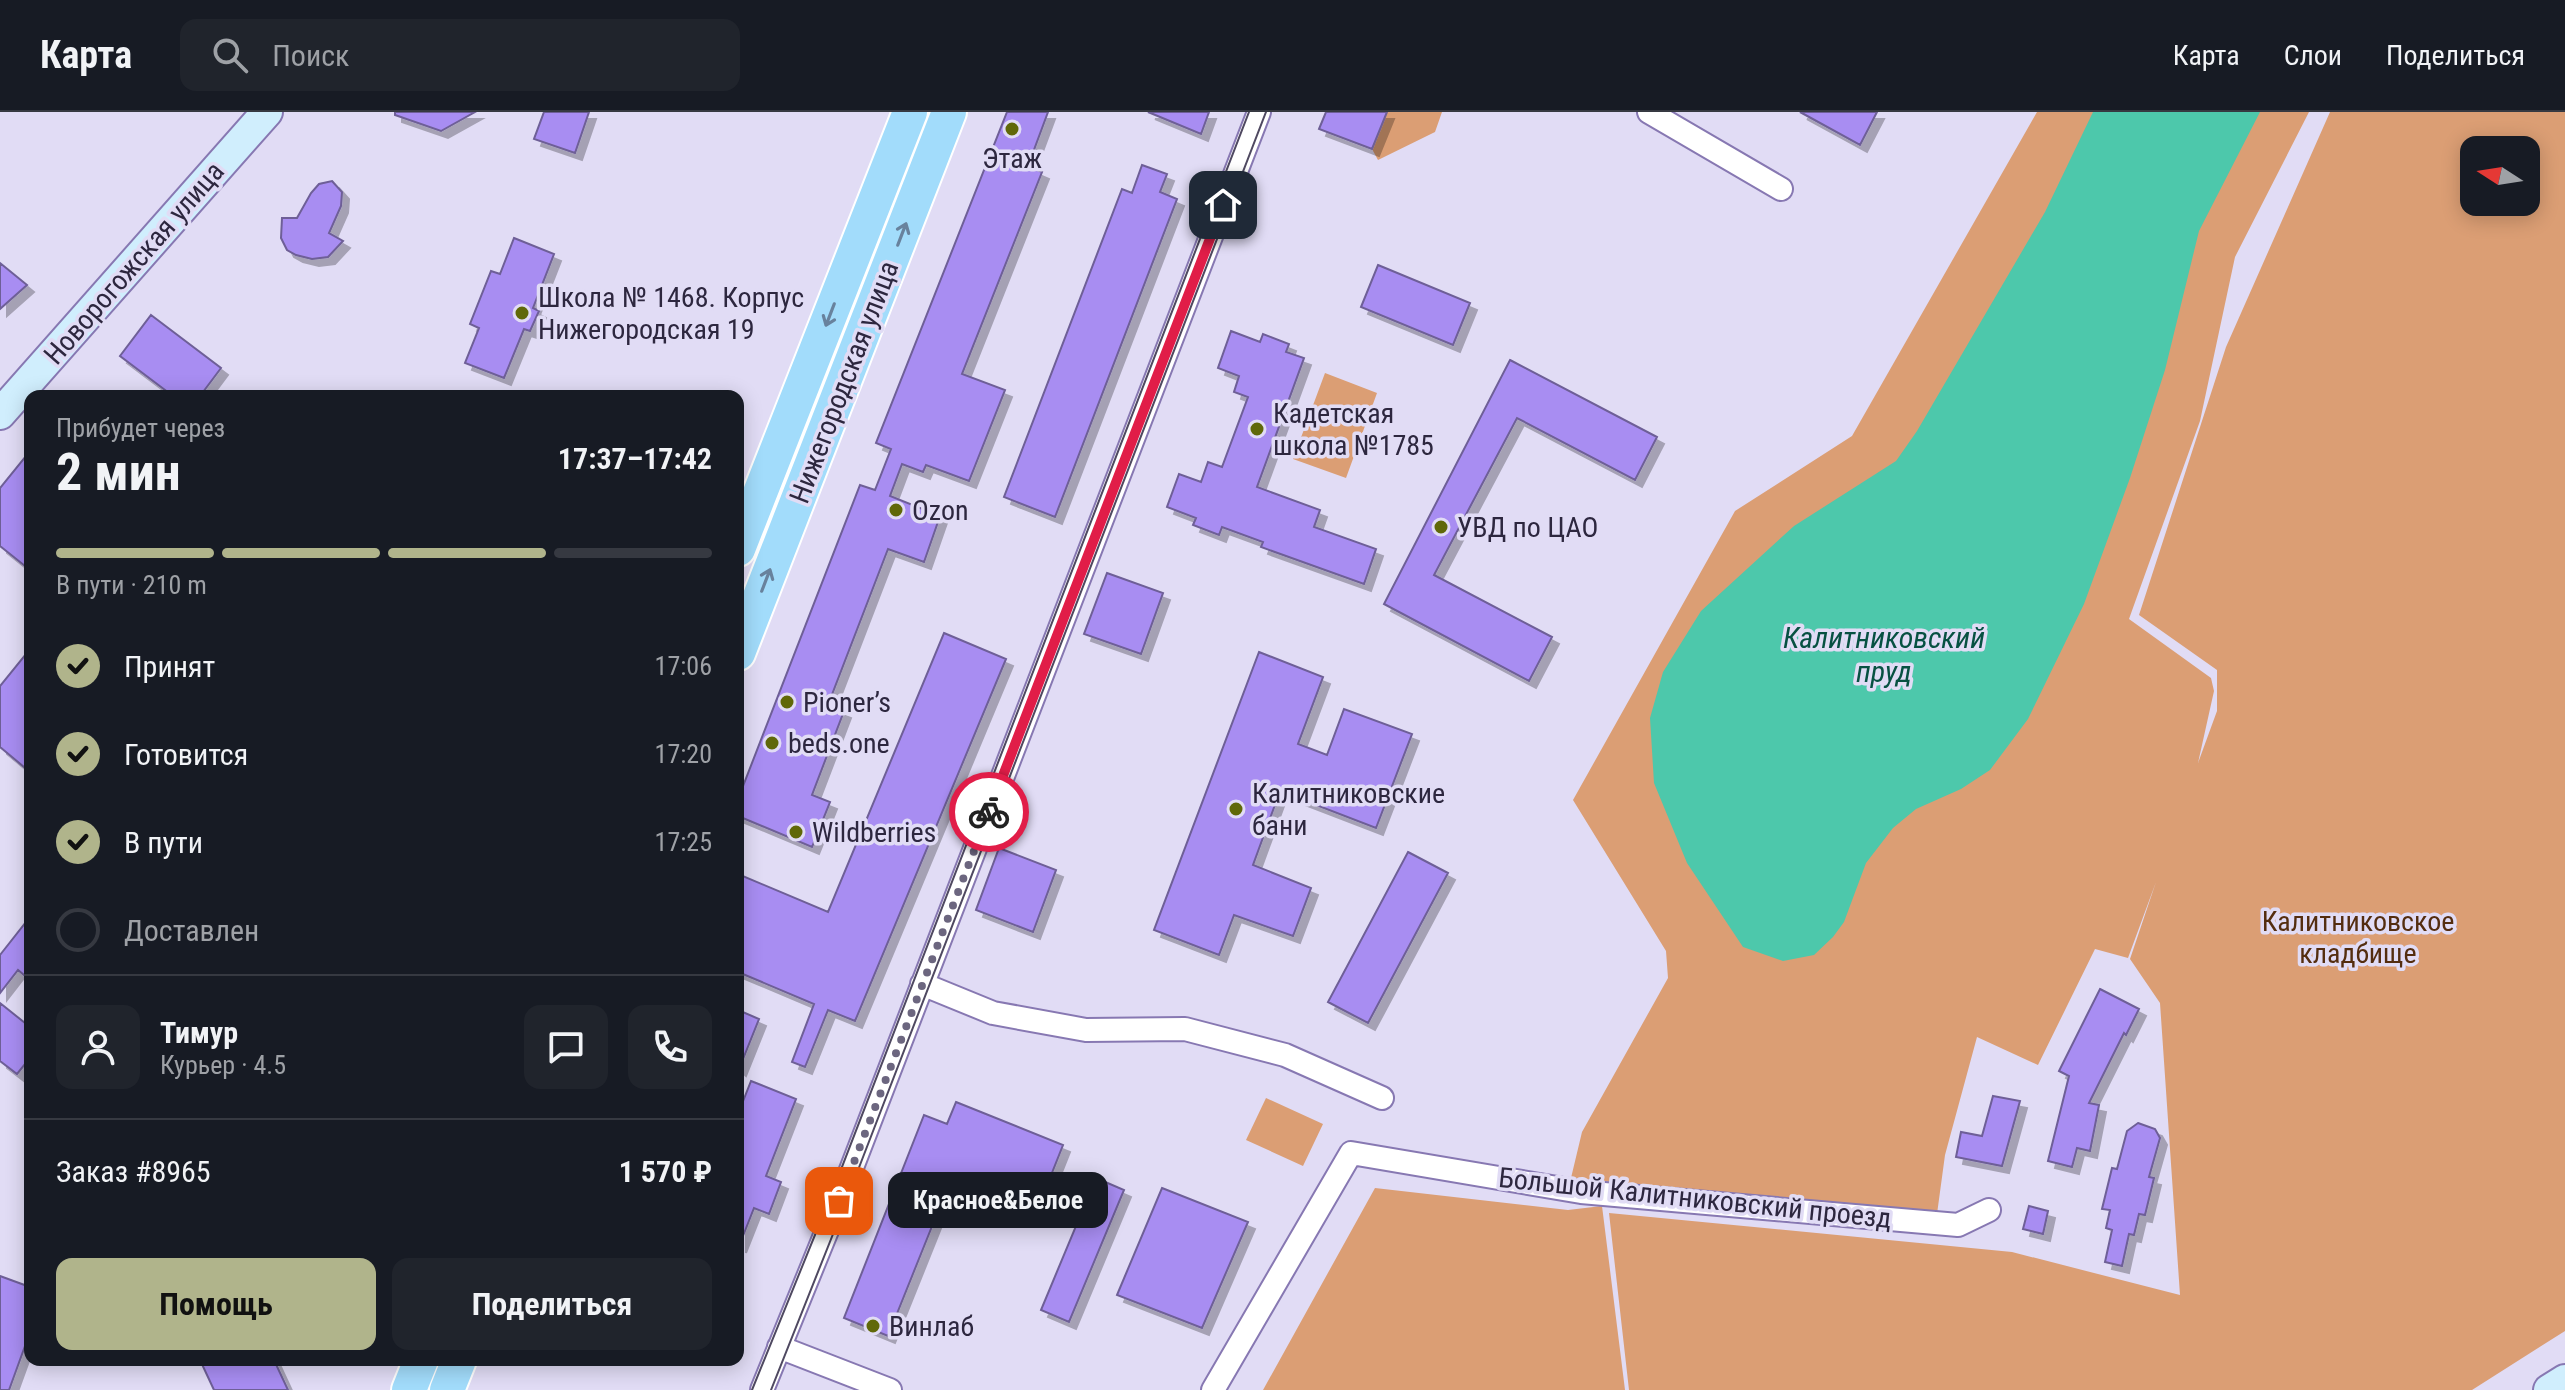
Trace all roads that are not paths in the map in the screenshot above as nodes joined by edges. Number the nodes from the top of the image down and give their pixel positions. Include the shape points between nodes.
1 (267, 112) edge
2 (910, 112) edge
3 (949, 112) edge
4 (1259, 112) edge
5 (1649, 112) edge
6 (1781, 189) dead end
7 (0, 414) edge
8 (744, 534) edge
9 (744, 638) edge
10 (922, 984) junction
11 (1382, 1098) dead end
12 (1989, 1210) dead end
13 (779, 1347) junction
14 (419, 1366) edge
15 (457, 1366) edge
16 (2565, 1380) edge
17 (409, 1390) edge
18 (447, 1390) edge
19 (762, 1390) edge
20 (890, 1390) edge
21 (1213, 1390) edge
22 (2549, 1390) edge

1 - 7 street, Новорогожская улица
2 -> 8 main road, Нижегородская улица
9 -> 3 main road, Нижегородская улица
4 - 10 street
5 - 6 street
10 - 11 street via 993,1013 1086,1030 1185,1029 1285,1055
10 - 13 street
12 - 21 street, Большой Калитниковский проезд via 1958,1225 1581,1192 1351,1153
13 - 19 street
13 - 20 street
14 - 17 main road
15 - 18 main road
16 - 22 street

